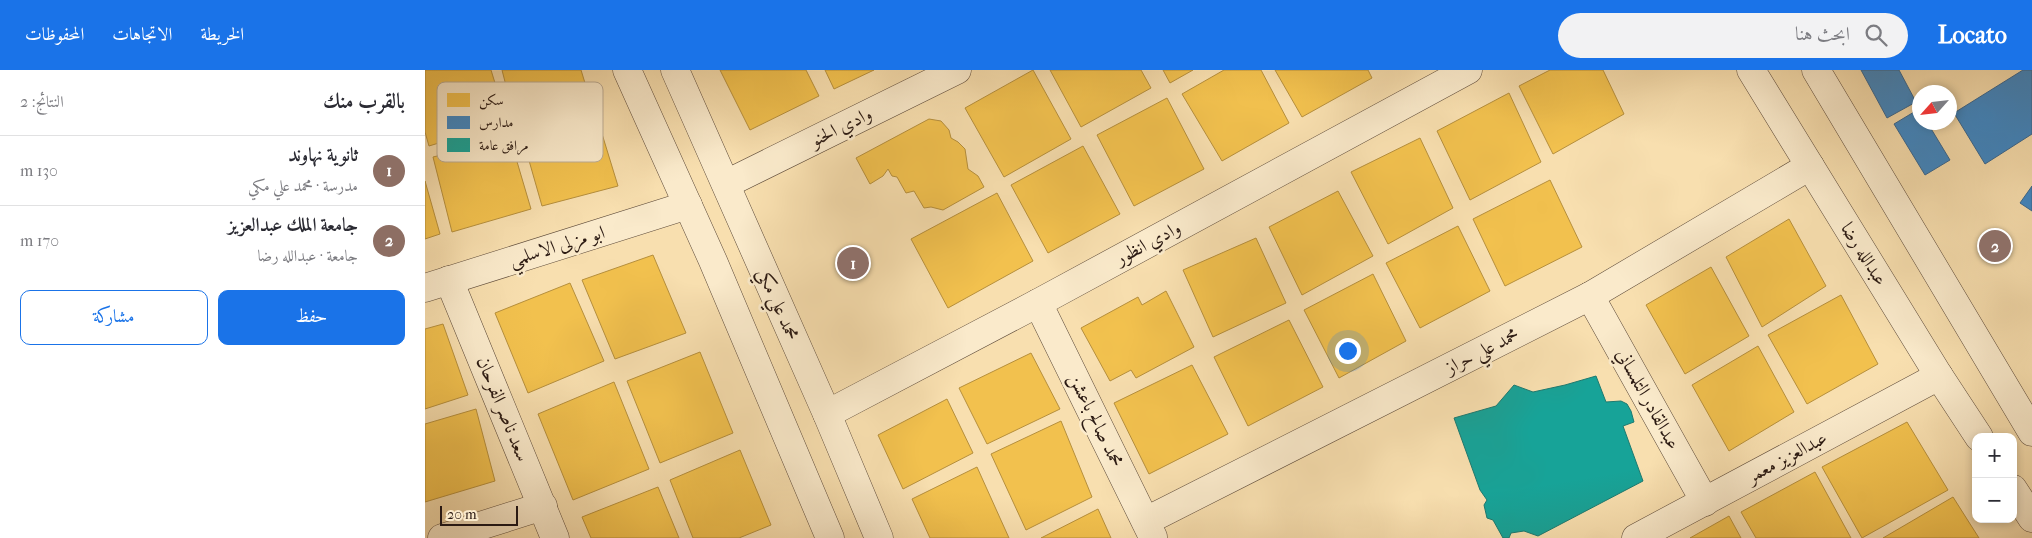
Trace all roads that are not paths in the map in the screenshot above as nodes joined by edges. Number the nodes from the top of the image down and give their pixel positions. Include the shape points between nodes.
1 (627, 70) edge
2 (675, 70) edge
3 (957, 70) edge
4 (1468, 70) edge
5 (1751, 70) edge
6 (1816, 70) edge
7 (1810, 166) junction
8 (726, 184) junction
9 (688, 206) junction
10 (752, 245) junction
11 (713, 261) junction
12 (437, 284) edge
13 (1590, 296) junction
14 (1038, 303) junction
15 (1939, 376) junction
16 (827, 414) junction
17 (2032, 432) edge
18 (1976, 433) edge
19 (2017, 496) edge
20 (1705, 502) junction
21 (543, 506) junction
22 (2032, 518) edge
23 (1149, 529) edge
24 (442, 538) edge
25 (555, 538) edge
26 (831, 538) edge
27 (879, 538) edge
28 (1636, 538) edge

1 - 9 street
2 - 8 street, محمد علي مكي
3 - 8 street, وادي الحنو
4 - 14 street, وادي انظور
5 - 7 street, عبدالله رضا
6 - 17 street
7 - 13 street, محمد علي حراز
7 - 15 street, عبدالله رضا
8 - 10 street, محمد علي مكي
9 - 11 street
9 - 12 street, ابو مزلى الاسلمي
10 - 11 street
10 - 16 street, محمد علي مكي
11 - 26 street
12 - 21 street, سعد ناصر الفرحان
13 - 20 street, عبدالقادر التلمساني
13 - 23 street, محمد علي حراز
14 - 16 street, وادي انظور
14 - 23 street, محمد صالح باعشن
15 - 18 street, عبدالله رضا
15 - 20 street, عبدالعزيز معمر
16 - 27 street, محمد علي مكي
19 - 22 street
20 - 28 street, عبدالعزيز معمر
21 - 24 street
21 - 25 street, سعد ناصر الفرحان

